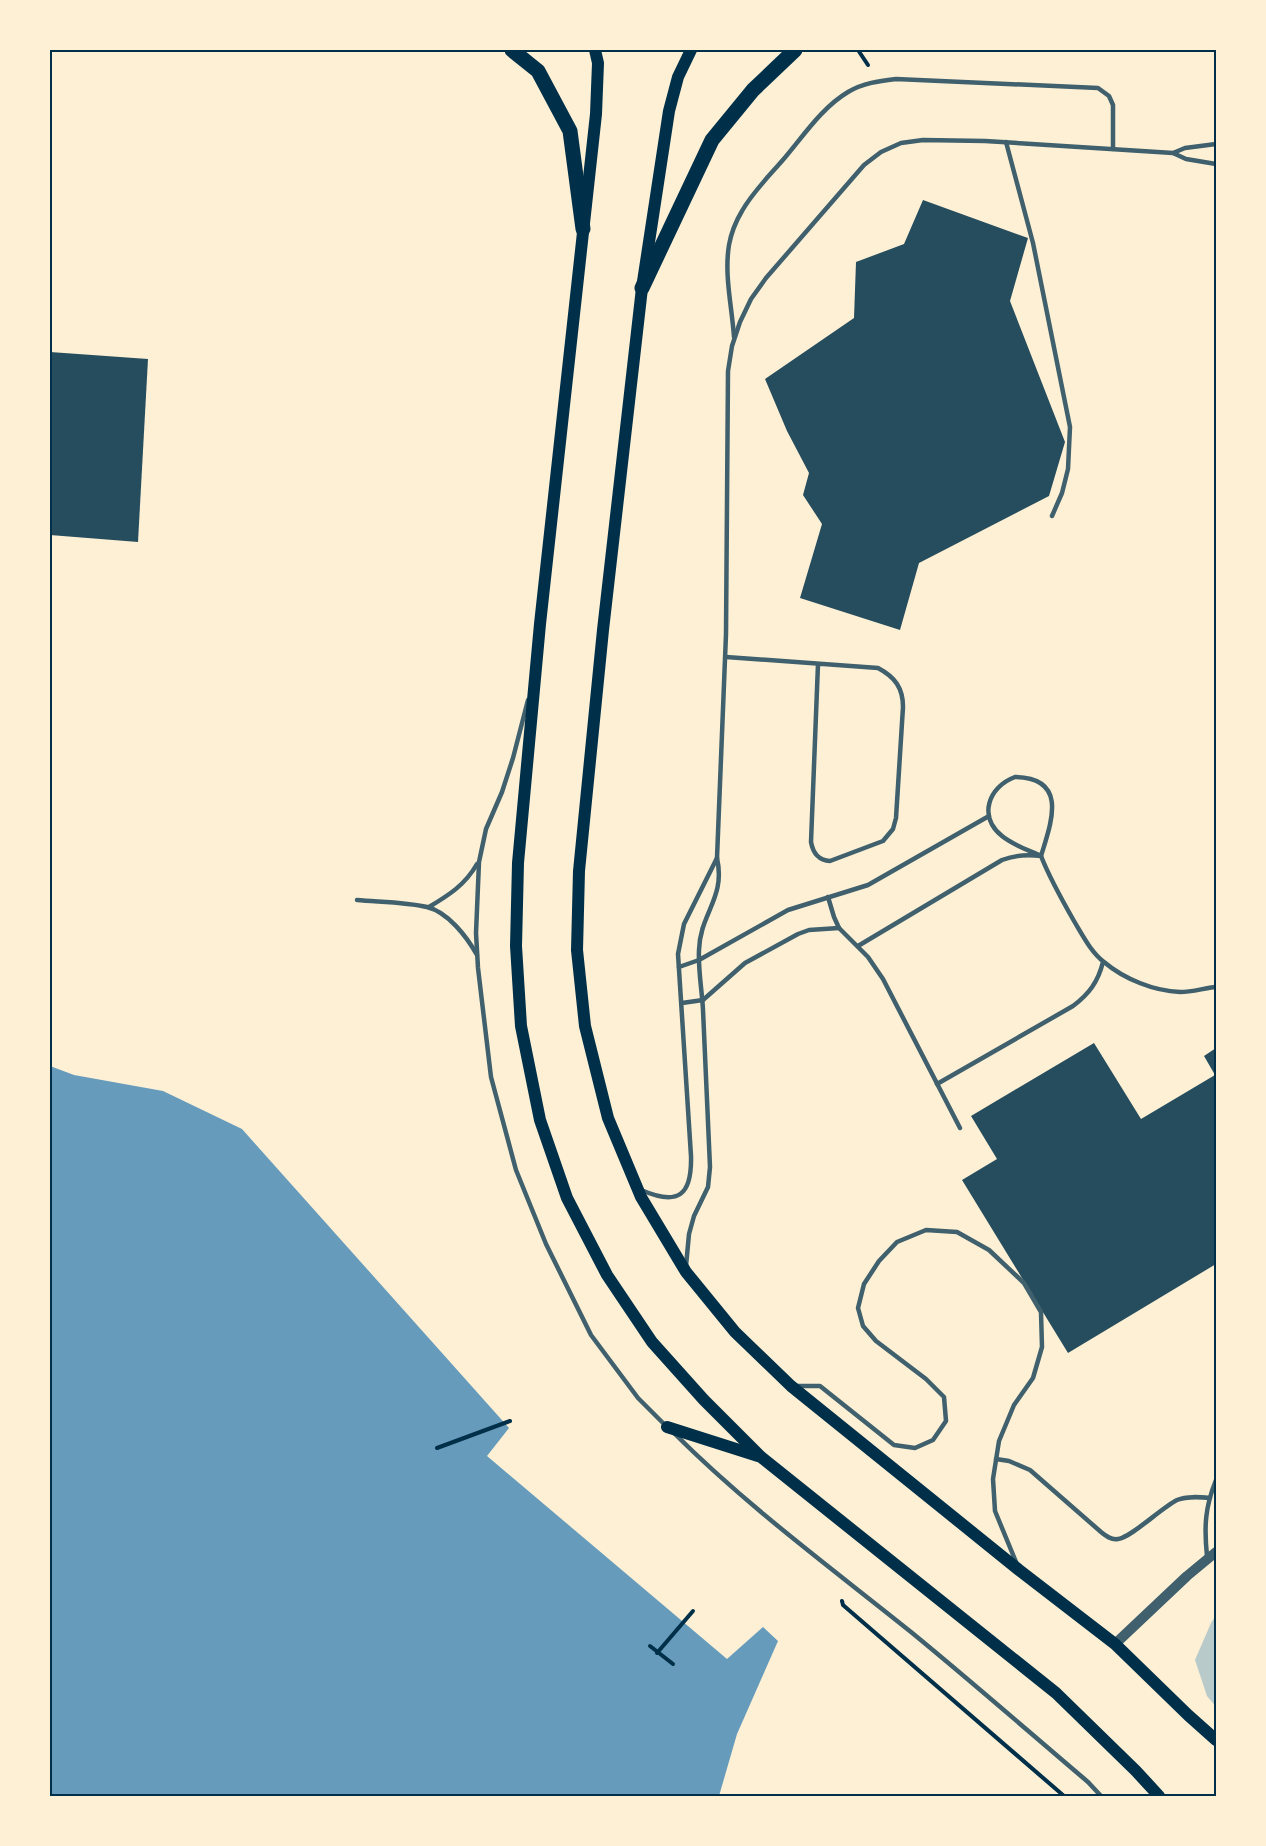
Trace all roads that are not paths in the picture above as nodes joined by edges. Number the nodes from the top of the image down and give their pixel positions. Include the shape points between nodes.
1 (512, 50) edge
2 (595, 50) edge
3 (691, 50) edge
4 (795, 50) edge
5 (1006, 142) junction
6 (1216, 144) edge
7 (1113, 149) junction
8 (1173, 153) junction
9 (1216, 164) edge
10 (583, 229) junction
11 (642, 288) junction
12 (734, 339) junction
13 (1052, 516) dead end
14 (726, 657) junction
15 (537, 659) junction
16 (818, 664) junction
17 (989, 816) junction
18 (1041, 856) junction
19 (717, 858) junction
20 (479, 862) junction
21 (828, 897) junction
22 (357, 900) dead end
23 (429, 907) junction
24 (839, 927) junction
25 (858, 946) junction
26 (477, 956) junction
27 (699, 960) junction
28 (1103, 962) junction
29 (679, 967) junction
30 (1216, 987) edge
31 (702, 1000) junction
32 (682, 1003) junction
33 (937, 1084) junction
34 (960, 1128) dead end
35 (638, 1189) junction
36 (687, 1272) junction
37 (791, 1386) junction
38 (667, 1427) junction
39 (761, 1457) junction
40 (996, 1459) junction
41 (1216, 1480) edge
42 (1210, 1498) junction
43 (1212, 1555) edge
44 (1019, 1570) junction
45 (1115, 1644) junction
46 (1216, 1740) edge
47 (1101, 1797) edge
48 (1159, 1797) edge

1 - 10 main road via 538,71 570,131
2 - 10 main road via 596,114
3 - 11 main road via 678,77 669,111
4 - 11 main road via 753,90 712,140
5 - 7 lane
5 - 12 lane via 923,141 901,143 881,152 864,165 766,278 751,299
5 - 13 lane via 1033,243 1070,427 1068,469
6 - 8 lane
7 - 8 lane
7 - 12 lane via 1113,105 1098,88 896,79 848,92 824,111 759,187 734,228 728,263
8 - 9 lane
10 - 15 main road
11 - 35 main road via 581,848 577,950 585,1026 608,1118
12 - 14 lane via 728,371
14 - 16 lane
14 - 19 lane
15 - 20 lane via 513,758 486,829
15 - 39 main road via 518,863 516,946 521,1026 540,1120 567,1198 607,1275 652,1342
16 - 16 lane via 878,668 896,681 903,698 893,829 883,841 830,861 817,856 811,842
17 - 18 lane via 1001,836
17 - 18 lane via 992,796 1006,781 1015,777 1037,781 1052,798 1053,809
17 - 21 lane via 868,885
18 - 25 lane via 1014,855 1002,860
18 - 28 lane via 1061,900
19 - 27 lane via 719,887 700,936
19 - 29 lane via 684,924
20 - 23 lane via 457,890
20 - 26 lane
21 - 24 lane
21 - 27 lane via 788,910
22 - 23 lane
23 - 26 lane via 461,930
24 - 25 lane
24 - 31 lane via 809,930 778,944 739,968
25 - 33 lane via 882,979
26 - 38 lane via 491,1077 516,1170 546,1244 591,1335 638,1398
27 - 29 lane
27 - 31 lane
28 - 30 lane via 1132,979 1163,990
28 - 33 lane via 1086,997
29 - 32 lane
31 - 32 lane
31 - 36 lane via 710,1167 708,1187 689,1234
32 - 35 lane via 690,1183 670,1198
33 - 34 lane
35 - 36 main road
36 - 37 main road via 735,1332
37 - 40 lane via 820,1386 894,1445 915,1448 933,1440 946,1421 944,1397 876,1341 863,1326 858,1308 864,1284 897,1242 926,1230 957,1232 989,1250 1024,1283 1041,1312 1042,1347 1033,1378 1014,1406
37 - 44 main road
38 - 39 main road
38 - 47 lane via 714,1473 1019,1723
39 - 48 main road via 1056,1693
40 - 42 lane via 1030,1470 1111,1539 1123,1537 1180,1499
40 - 44 lane via 995,1511
41 - 42 lane
42 - 43 lane via 1204,1532
43 - 45 street
44 - 45 main road
45 - 46 main road

